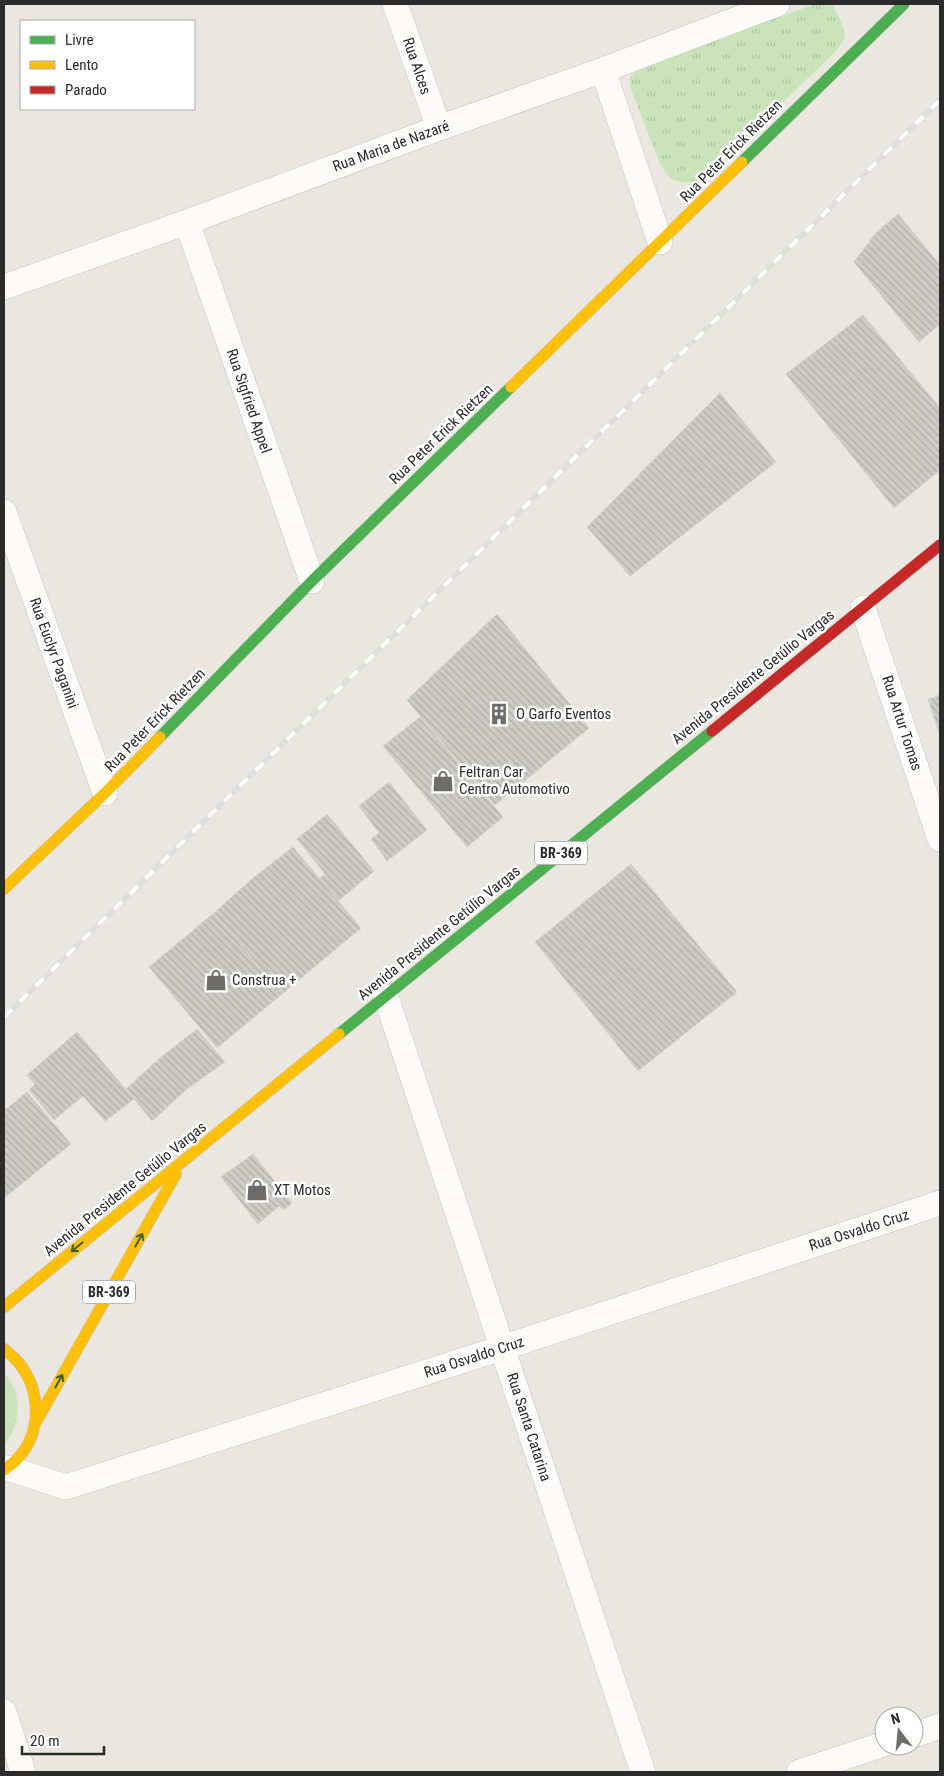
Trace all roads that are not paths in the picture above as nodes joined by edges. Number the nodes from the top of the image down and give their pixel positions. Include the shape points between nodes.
1 (395, 4) edge
2 (777, 4) edge
3 (904, 4) edge
4 (603, 70) junction
5 (438, 128) junction
6 (187, 222) junction
7 (660, 242) junction
8 (4, 287) edge
9 (4, 512) edge
10 (940, 545) edge
11 (312, 581) junction
12 (863, 608) junction
13 (105, 793) junction
14 (940, 839) edge
15 (4, 889) edge
16 (386, 997) junction
17 (183, 1161) junction
18 (940, 1203) edge
19 (4, 1307) edge
20 (502, 1348) junction
21 (4, 1349) edge
22 (35, 1424) junction
23 (5, 1470) edge
24 (4, 1712) edge
25 (940, 1726) edge
26 (924, 1731) edge
27 (874, 1747) edge
28 (23, 1772) edge
29 (643, 1772) edge
30 (799, 1772) edge

1 - 5 street, Rua Alces
2 - 4 street, Rua Maria de Nazaré
3 - 7 main road, Rua Peter Erick Rietzen
4 - 5 street, Rua Maria de Nazaré
4 - 7 street
5 - 6 street, Rua Maria de Nazaré
6 - 8 street, Rua Maria de Nazaré
6 - 11 street, Rua Sigfried Appel
7 - 11 main road, Rua Peter Erick Rietzen
9 - 13 street, Rua Euclyr Paganini
10 - 12 main road, Avenida Presidente Getúlio Vargas / BR-369
11 - 13 main road, Rua Peter Erick Rietzen
12 - 14 street, Rua Artur Tomas
12 - 16 main road, Avenida Presidente Getúlio Vargas / BR-369
13 - 15 main road, Rua Peter Erick Rietzen
16 - 17 main road, Avenida Presidente Getúlio Vargas / BR-369
16 - 20 street, Rua Santa Catarina
17 -> 19 main road, Avenida Presidente Getúlio Vargas / BR-369
22 -> 17 main road, BR-369
18 - 20 street, Rua Osvaldo Cruz
20 - 23 street, Rua Osvaldo Cruz via 66,1487
20 - 29 street, Rua Santa Catarina
21 - 22 main road, BR-369 via 22,1365 30,1378 37,1408
22 - 23 main road, BR-369 via 25,1448
24 - 28 street
25 - 26 street
27 - 30 street

